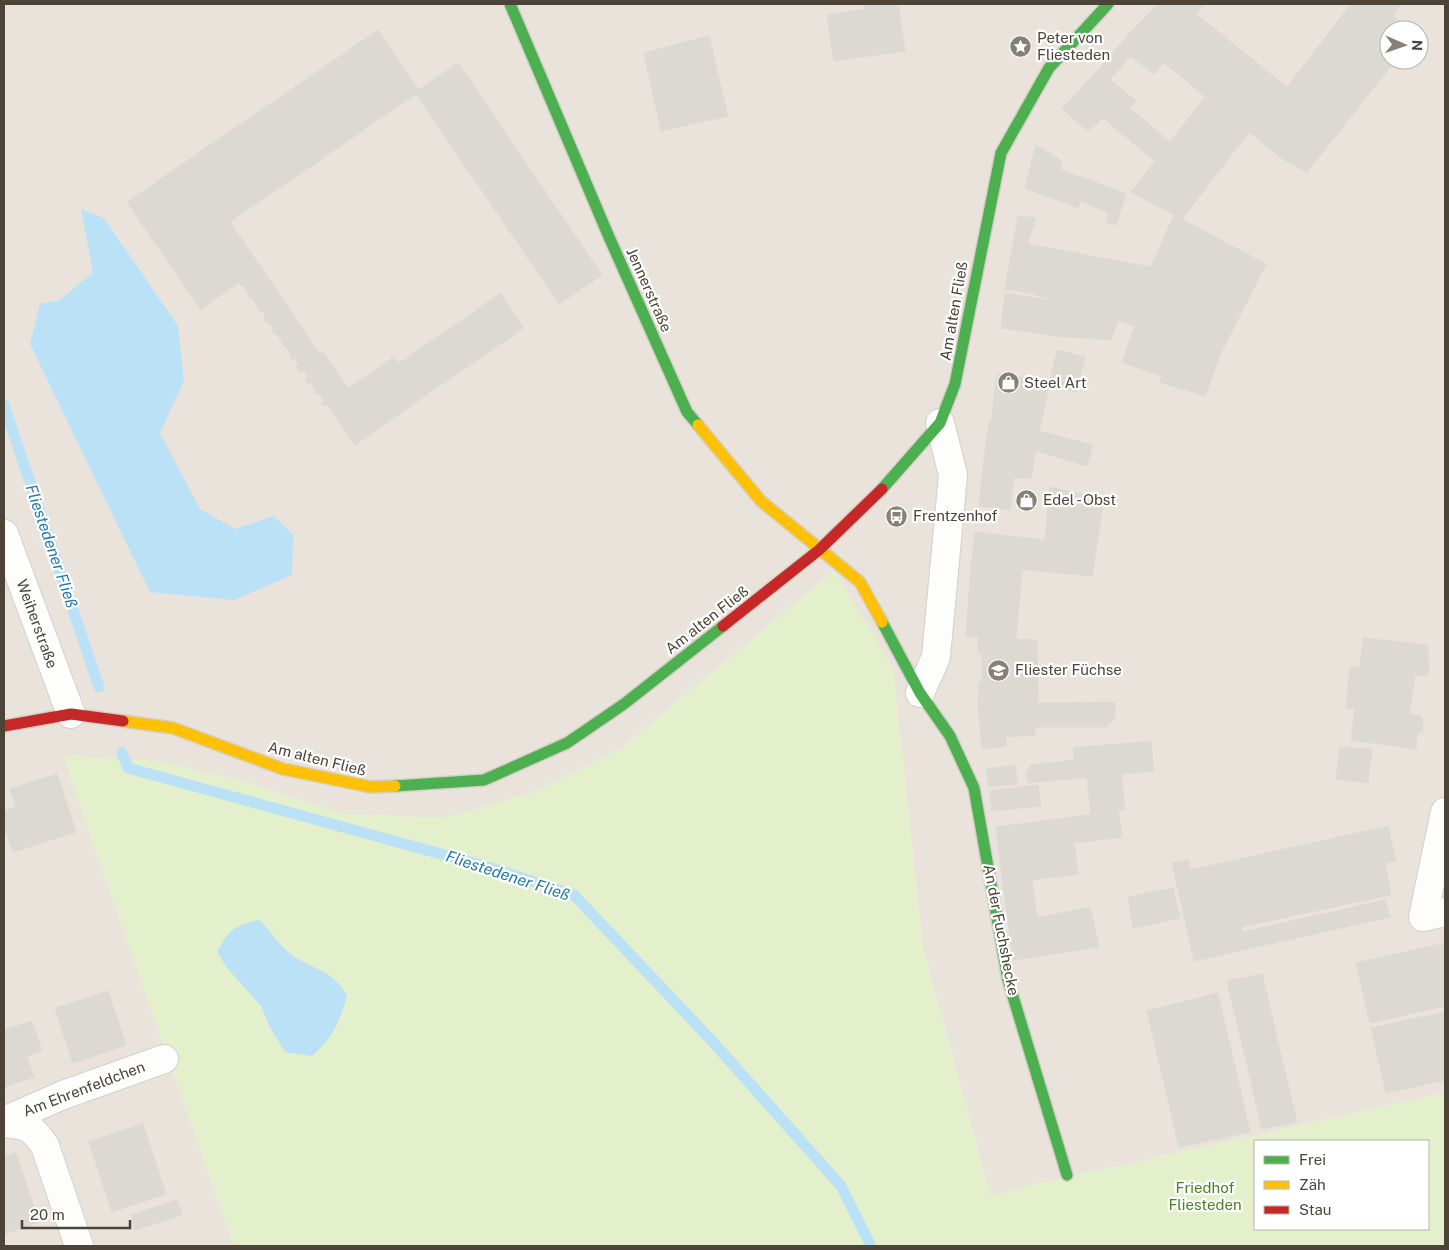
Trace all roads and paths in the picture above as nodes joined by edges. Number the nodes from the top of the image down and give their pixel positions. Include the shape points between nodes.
1 (510, 4) edge
2 (1108, 4) edge
3 (940, 423) junction
4 (4, 534) edge
5 (819, 550) junction
6 (920, 693) junction
7 (71, 714) junction
8 (4, 726) edge
9 (1445, 812) edge
10 (1445, 912) edge
11 (164, 1059) dead end
12 (4, 1122) edge
13 (1067, 1175) dead end
14 (79, 1246) edge

1 - 5 main road, Jennerstraße via 687,412 761,501
2 - 3 main road, Am alten Fließ via 1048,68 1001,153 956,384
3 - 5 main road, Am alten Fließ via 870,502
3 - 6 street via 953,475 936,657
4 - 7 street, Weiherstraße
5 - 6 main road, An der Fuchshecke via 860,582
5 - 7 main road, Am alten Fließ via 576,738 484,780 371,788 283,769 173,728
6 - 13 main road, An der Fuchshecke via 950,736 974,788 1008,980
7 - 8 main road, Am alten Fließ
9 - 10 street via 1423,917
11 - 12 street, Am Ehrenfeldchen via 63,1095
12 - 14 street, Am Ehrenfeldchen via 26,1125 36,1132 45,1146

